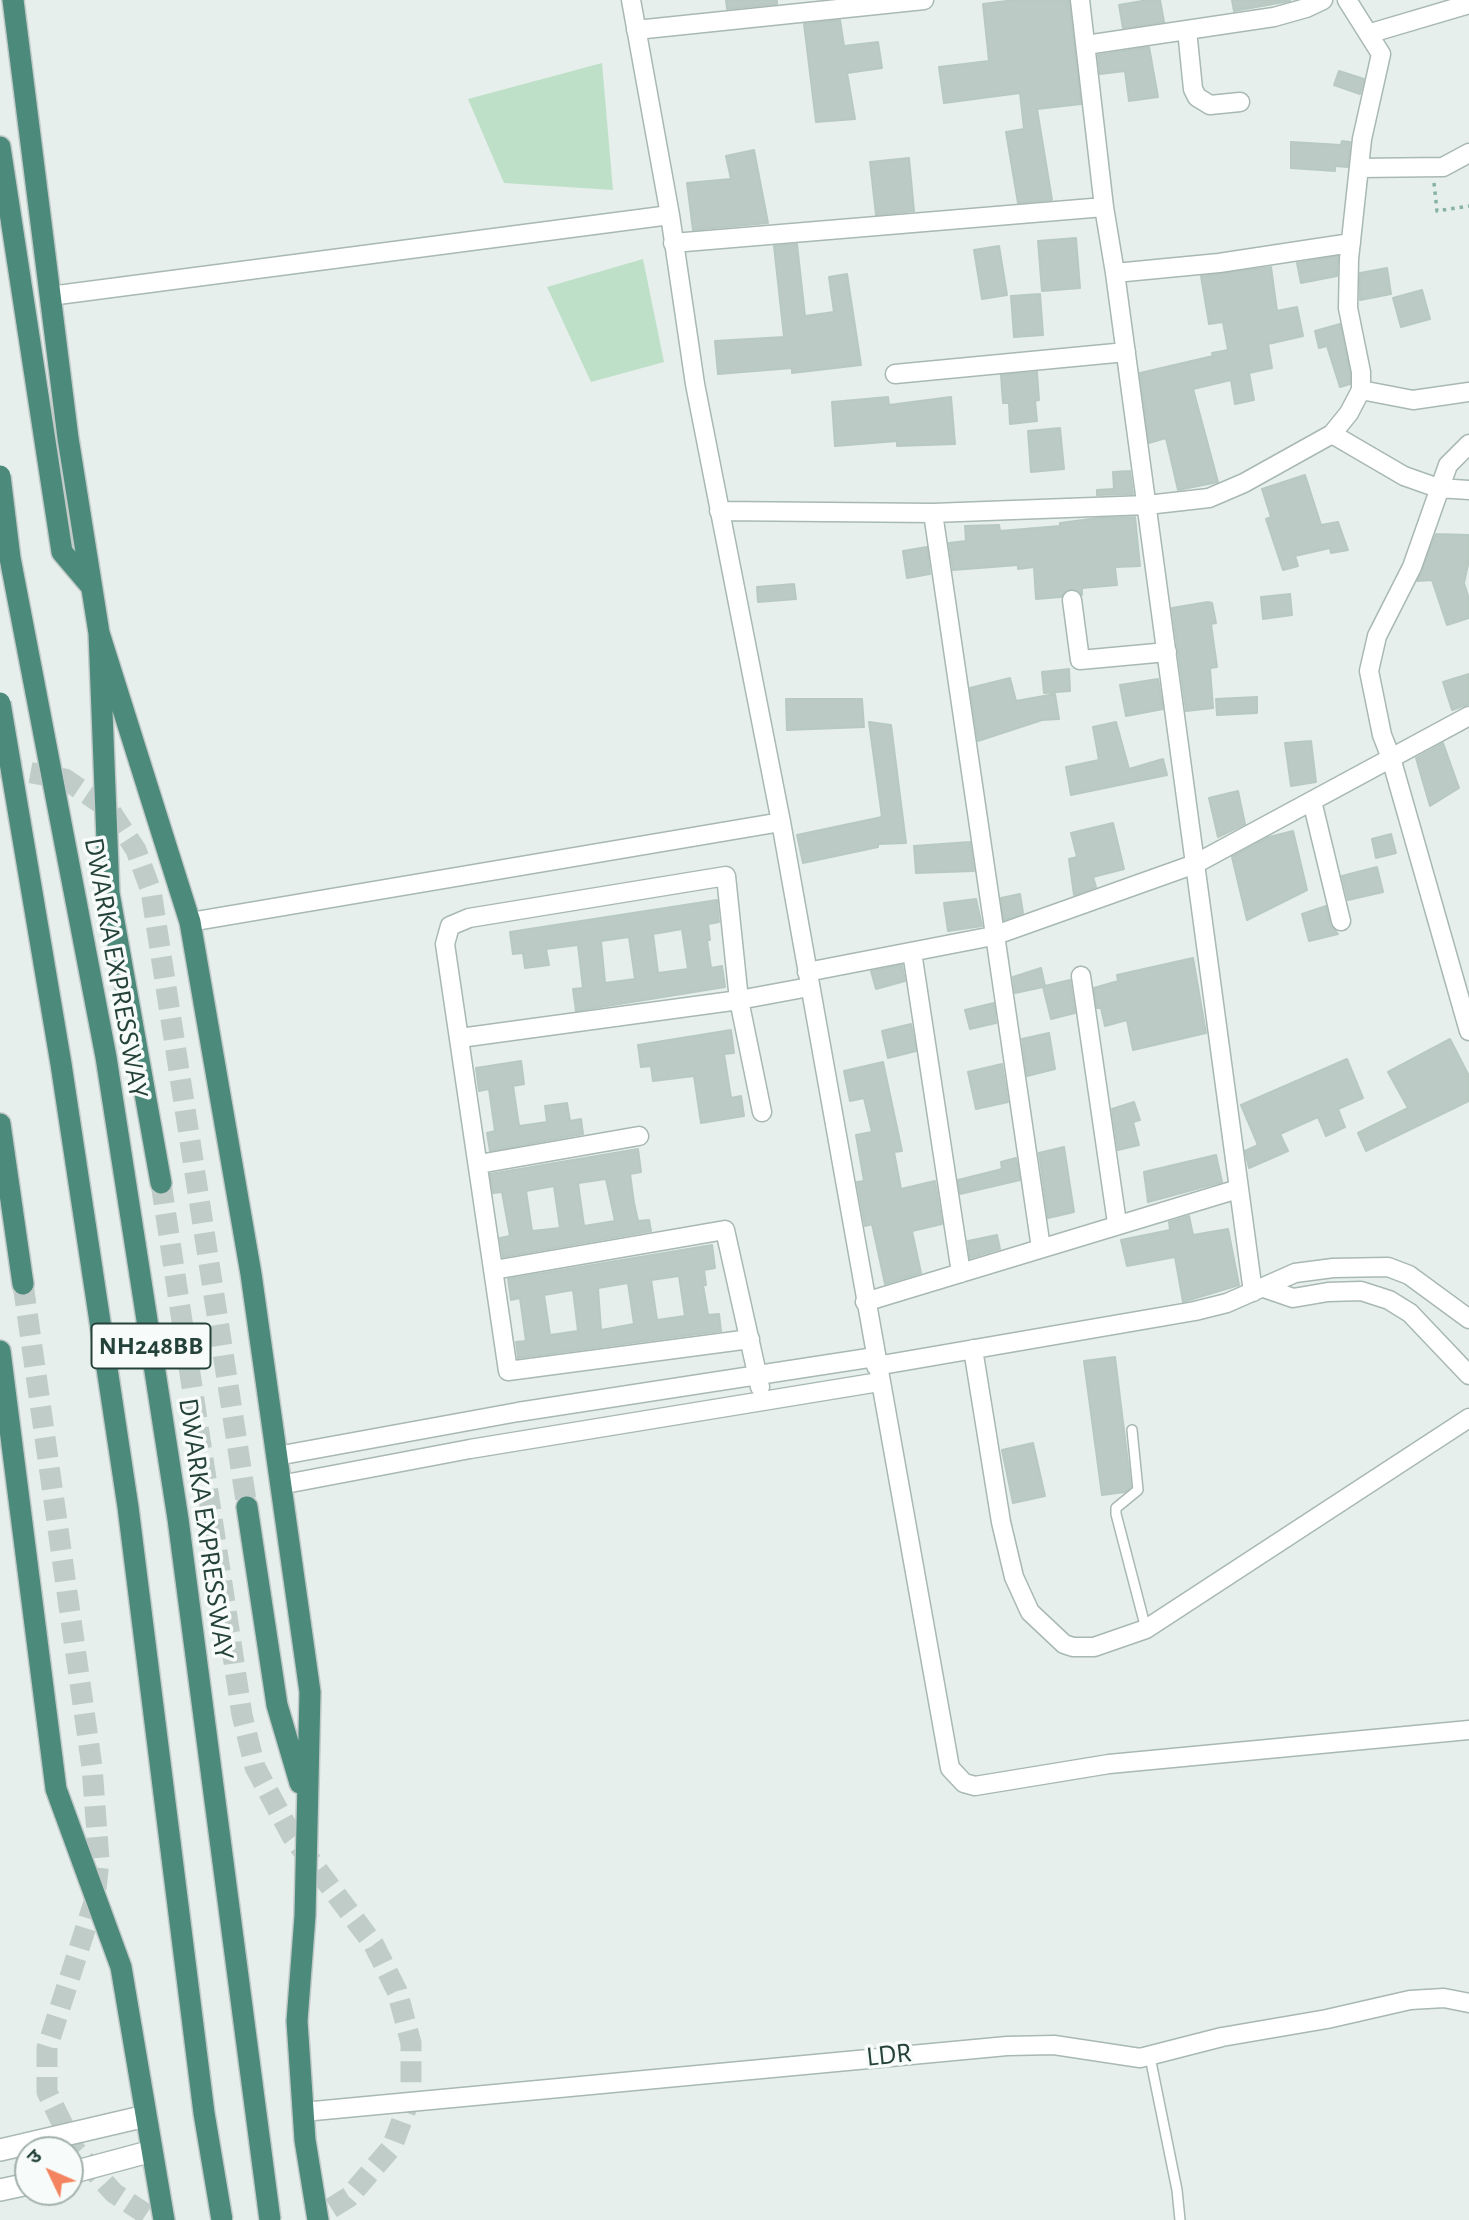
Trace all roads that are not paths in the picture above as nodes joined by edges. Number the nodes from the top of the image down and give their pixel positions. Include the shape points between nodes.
1 (13, 0) edge
2 (631, 0) edge
3 (924, 0) edge
4 (1080, 0) edge
5 (1323, 0) edge
6 (1348, 0) edge
7 (1469, 4) edge
8 (823, 5) edge
9 (636, 30) junction
10 (1187, 30) junction
11 (1371, 33) junction
12 (1086, 45) junction
13 (1240, 103) dead end
14 (0, 147) edge
15 (1469, 153) edge
16 (1359, 168) junction
17 (1104, 207) junction
18 (670, 215) junction
19 (674, 243) junction
20 (1351, 243) junction
21 (1115, 273) junction
22 (50, 296) junction
23 (1126, 352) junction
24 (895, 374) dead end
25 (1360, 390) junction
26 (1469, 391) edge
27 (1332, 433) junction
28 (1469, 443) edge
29 (0, 476) edge
30 (1438, 488) junction
31 (1469, 490) edge
32 (1147, 505) junction
33 (719, 511) junction
34 (933, 513) junction
35 (91, 586) junction
36 (1072, 600) dead end
37 (99, 633) junction
38 (1167, 652) junction
39 (0, 703) edge
40 (1469, 716) edge
41 (1391, 758) junction
42 (1312, 801) junction
43 (781, 822) junction
44 (1195, 864) junction
45 (1341, 921) dead end
46 (190, 922) junction
47 (993, 936) junction
48 (912, 951) junction
49 (1081, 976) dead end
50 (808, 979) junction
51 (739, 1000) junction
52 (1469, 1031) edge
53 (460, 1038) junction
54 (762, 1112) dead end
55 (0, 1124) edge
56 (639, 1136) dead end
57 (479, 1164) junction
58 (162, 1183) tunnel mouth
59 (1238, 1189) junction
60 (1117, 1223) junction
61 (1041, 1248) junction
62 (494, 1270) junction
63 (961, 1273) junction
64 (23, 1284) tunnel mouth
65 (1259, 1290) junction
66 (865, 1302) junction
67 (1469, 1319) edge
68 (750, 1339) junction
69 (973, 1349) junction
70 (0, 1352) edge
71 (877, 1368) junction
72 (1469, 1375) edge
73 (758, 1376) junction
74 (762, 1401) junction
75 (1469, 1418) edge
76 (1132, 1430) dead end
77 (277, 1456) junction
78 (280, 1485) junction
79 (247, 1507) tunnel mouth
80 (1146, 1629) junction
81 (1469, 1730) edge
82 (306, 1803) junction
83 (1469, 2003) edge
84 (1150, 2057) junction
85 (303, 2112) junction
86 (146, 2116) junction
87 (0, 2150) edge
88 (152, 2151) junction
89 (84, 2169) edge
90 (164, 2220) edge
91 (222, 2220) edge
92 (270, 2220) edge
93 (318, 2220) edge
94 (1180, 2220) edge

1 - 22 highway
2 - 9 street
3 - 8 street
4 - 12 street
5 - 10 street via 1274,17
6 - 11 street
7 - 11 street
8 - 9 street
9 - 18 street
10 - 12 street
10 - 13 street via 1197,97 1210,105
11 - 16 street via 1380,64
12 - 17 street
14 - 35 highway via 62,552
15 - 16 street via 1443,167
16 - 20 street
17 - 19 street
17 - 21 street
18 - 19 street
18 - 22 street
19 - 33 street
20 - 21 street
20 - 25 street via 1348,308 1361,372
21 - 23 street
22 - 35 highway
23 - 24 street
23 - 32 street
25 - 26 street via 1413,400
25 - 27 street
27 - 30 street via 1404,476
27 - 32 street via 1225,493
28 - 30 street via 1453,457
29 - 92 highway, DWARKA EXPRESSWAY / NH248BB, bridge via 10,558 106,1057 169,1465
30 - 31 street
30 - 41 street via 1412,567 1370,656 1382,735
32 - 34 street
32 - 38 street
33 - 34 street
33 - 43 street
34 - 47 street
35 - 37 highway
36 - 38 street via 1080,660
37 - 46 highway
37 - 58 highway via 109,893
38 - 44 street
39 - 91 highway, NH248BB, bridge via 126,1494 204,2113
40 - 41 street
41 - 42 street
41 - 52 street
42 - 44 street
42 - 45 street
43 - 46 street
43 - 50 street
44 - 47 street
44 - 59 street
46 - 77 highway via 251,1274
47 - 48 street
47 - 61 street
48 - 50 street
48 - 63 street
49 - 60 street
50 - 51 street
50 - 66 street
51 - 53 street
51 - 53 street via 726,877 469,918 450,926 445,944
51 - 54 street
53 - 57 street
55 - 64 highway
56 - 57 street
57 - 62 street
59 - 60 street
59 - 65 street
60 - 61 street
61 - 63 street
62 - 68 street via 509,1371
62 - 68 street via 725,1230
63 - 66 street
65 - 67 street via 1295,1273 1375,1265 1419,1282
65 - 69 street via 1195,1311
65 - 72 street via 1293,1298 1350,1291 1389,1300 1410,1313
66 - 71 street
68 - 73 street
69 - 71 street
69 - 80 street via 1001,1522 1014,1577 1030,1612 1073,1647 1094,1647
70 - 86 highway via 56,1789 121,1967
71 - 73 street
71 - 74 street
71 - 81 street via 947,1755 955,1776 964,1783 975,1786 1109,1764
73 - 74 street
73 - 77 street via 517,1412
74 - 78 street
75 - 80 street
76 - 80 lane via 1138,1490 1116,1508 1116,1514
77 - 78 highway
78 - 82 highway via 310,1692
79 - 82 highway via 277,1705
82 - 85 highway via 297,2021
83 - 84 street, LDR via 1444,1998 1410,2000 1222,2037
84 - 85 street, LDR via 1054,2045 995,2046
84 - 94 lane
85 - 93 highway
86 - 87 street
86 - 88 highway
88 - 89 street
88 - 90 highway

